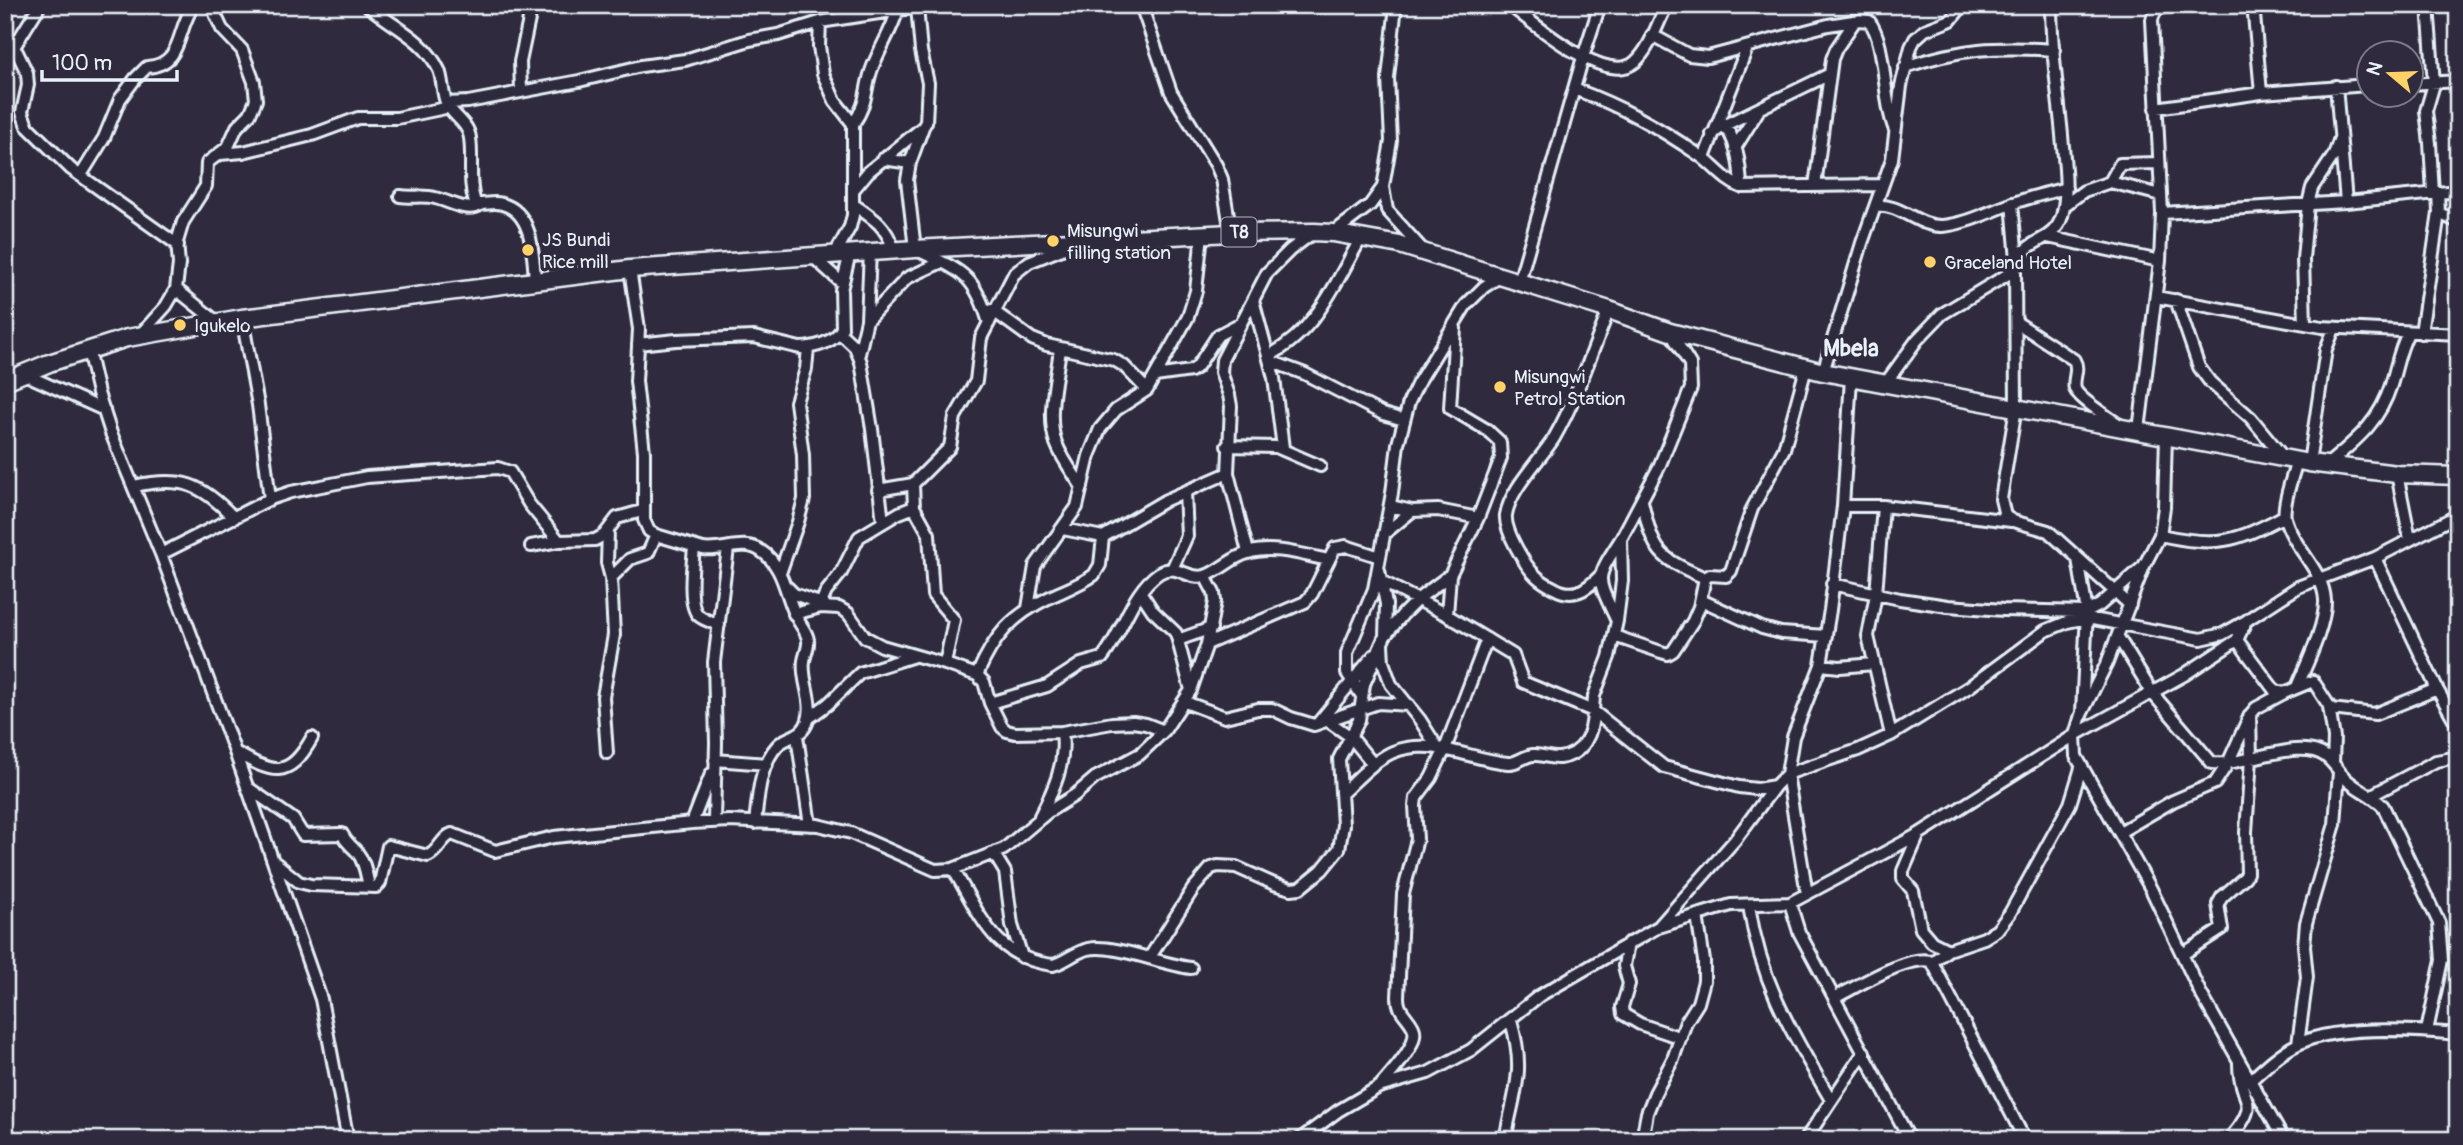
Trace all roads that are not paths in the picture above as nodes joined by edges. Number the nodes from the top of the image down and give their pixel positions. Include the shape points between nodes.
1 (40, 5) edge
2 (194, 5) edge
3 (211, 5) edge
4 (367, 5) edge
5 (532, 5) edge
6 (930, 5) edge
7 (1142, 5) edge
8 (1396, 5) edge
9 (1508, 5) edge
10 (1600, 5) edge
11 (1667, 5) edge
12 (1964, 5) edge
13 (2051, 5) edge
14 (2170, 5) edge
15 (2428, 5) edge
16 (917, 7) edge
17 (898, 9) junction
18 (2253, 9) edge
19 (1855, 21) junction
20 (820, 22) junction
21 (1652, 35) junction
22 (5, 37) edge
23 (13, 47) junction
24 (1747, 48) junction
25 (2054, 50) junction
26 (1583, 57) junction
27 (1905, 67) junction
28 (1830, 74) junction
29 (2458, 81) edge
30 (2424, 84) edge
31 (2434, 84) junction
32 (2354, 85) edge
33 (2336, 86) junction
34 (1574, 89) junction
35 (521, 91) junction
36 (2261, 93) junction
37 (448, 105) junction
38 (2156, 108) junction
39 (1758, 111) junction
40 (1721, 122) junction
41 (853, 124) junction
42 (923, 127) junction
43 (1896, 133) junction
44 (2340, 138) junction
45 (1735, 148) junction
46 (220, 154) junction
47 (1704, 158) junction
48 (883, 159) junction
49 (910, 163) junction
50 (2158, 163) junction
51 (81, 176) junction
52 (2110, 182) junction
53 (1882, 185) junction
54 (1815, 186) junction
55 (1383, 187) junction
56 (1741, 187) junction
57 (2066, 188) junction
58 (2312, 188) junction
59 (854, 189) junction
60 (2458, 191) edge
61 (2435, 193) junction
62 (2161, 195) junction
63 (400, 196) dead end
64 (2346, 202) junction
65 (2011, 203) junction
66 (2308, 204) junction
67 (480, 205) junction
68 (854, 205) junction
69 (2065, 205) junction
70 (2293, 205) junction
71 (1876, 206) junction
72 (2162, 213) junction
73 (2439, 213) junction
74 (2458, 222) edge
75 (1314, 232) junction
76 (1231, 233) junction
77 (1333, 233) junction
78 (1202, 234) junction
79 (2048, 237) junction
80 (1361, 238) junction
81 (1081, 242) junction
82 (178, 245) junction
83 (915, 248) junction
84 (894, 250) junction
85 (870, 251) junction
86 (1425, 253) junction
87 (843, 254) junction
88 (812, 256) junction
89 (2160, 261) junction
90 (942, 262) junction
91 (2016, 265) junction
92 (630, 269) junction
93 (1501, 276) junction
94 (536, 280) junction
95 (1519, 282) junction
96 (842, 283) junction
97 (176, 289) junction
98 (2156, 297) junction
99 (2176, 299) junction
100 (1253, 300) junction
101 (1609, 310) junction
102 (242, 318) junction
103 (992, 318) junction
104 (867, 320) junction
105 (2016, 322) junction
106 (217, 323) junction
107 (1241, 323) junction
108 (2305, 324) junction
109 (1455, 327) junction
110 (2328, 328) junction
111 (1670, 332) junction
112 (840, 333) junction
113 (2408, 333) junction
114 (2421, 333) junction
115 (2458, 334) edge
116 (138, 337) junction
117 (638, 344) junction
118 (808, 348) junction
119 (1060, 348) junction
120 (88, 350) junction
121 (859, 354) junction
122 (1270, 359) junction
123 (1806, 368) junction
124 (1823, 372) junction
125 (22, 373) junction
126 (1155, 376) junction
127 (1851, 378) junction
128 (5, 381) edge
129 (1885, 384) junction
130 (1147, 390) junction
131 (2016, 408) junction
132 (104, 410) junction
133 (1404, 420) junction
134 (2123, 427) junction
135 (2139, 430) junction
136 (2166, 436) junction
137 (1227, 446) junction
138 (1283, 449) junction
139 (2297, 460) junction
140 (2327, 465) junction
141 (1320, 466) dead end
142 (1228, 473) junction
143 (2398, 474) junction
144 (2458, 476) edge
145 (913, 484) junction
146 (134, 486) junction
147 (1082, 486) junction
148 (878, 490) junction
149 (1185, 492) junction
150 (270, 499) junction
151 (1642, 501) junction
152 (1390, 506) junction
153 (1843, 506) junction
154 (1883, 506) junction
155 (915, 507) junction
156 (642, 510) junction
157 (1412, 511) junction
158 (2458, 515) edge
159 (2284, 516) junction
160 (234, 518) junction
161 (1478, 518) junction
162 (2013, 521) junction
163 (883, 522) junction
164 (1063, 529) junction
165 (608, 530) junction
166 (1384, 534) junction
167 (656, 535) junction
168 (2160, 535) junction
169 (1103, 537) junction
170 (1621, 539) junction
171 (2410, 539) junction
172 (559, 541) junction
173 (608, 544) junction
174 (531, 546) dead end
175 (694, 547) junction
176 (729, 548) junction
177 (1248, 552) junction
178 (162, 554) junction
179 (1380, 557) junction
180 (2375, 558) junction
181 (630, 559) junction
182 (2078, 559) junction
183 (1328, 560) junction
184 (2144, 566) junction
185 (1172, 569) junction
186 (1379, 570) junction
187 (780, 573) junction
188 (1450, 575) junction
189 (1205, 576) junction
190 (1600, 576) junction
191 (611, 578) junction
192 (1705, 578) junction
193 (2320, 579) junction
194 (1382, 582) junction
195 (1832, 584) junction
196 (787, 587) junction
197 (2115, 592) junction
198 (1141, 593) junction
199 (1876, 594) junction
200 (1418, 599) junction
201 (1701, 600) junction
202 (826, 605) junction
203 (2130, 605) junction
204 (1028, 608) junction
205 (794, 614) junction
206 (1447, 615) junction
207 (2087, 615) junction
208 (1618, 621) junction
209 (2246, 621) junction
210 (2124, 623) junction
211 (719, 625) junction
212 (1211, 628) junction
213 (1614, 636) junction
214 (1826, 636) junction
215 (2118, 637) junction
216 (1487, 639) junction
217 (1178, 640) junction
218 (2237, 640) junction
219 (1382, 643) junction
220 (1207, 644) junction
221 (2310, 654) junction
222 (917, 655) junction
223 (945, 664) junction
224 (1873, 664) junction
225 (1821, 665) junction
226 (977, 675) junction
227 (1351, 681) junction
228 (2314, 681) junction
229 (2297, 687) junction
230 (2437, 689) junction
231 (1191, 690) junction
232 (2284, 693) junction
233 (2153, 694) junction
234 (1362, 696) junction
235 (1185, 702) junction
236 (990, 704) junction
237 (1409, 705) junction
238 (2329, 708) junction
239 (1362, 710) junction
240 (1593, 711) junction
241 (2081, 715) junction
242 (2250, 715) junction
243 (809, 718) junction
244 (1323, 722) junction
245 (2458, 726) edge
246 (1164, 731) junction
247 (1062, 732) junction
248 (1891, 735) junction
249 (2075, 735) junction
250 (797, 736) junction
251 (1351, 737) junction
252 (312, 738) dead end
253 (2458, 744) edge
254 (1441, 748) junction
255 (235, 751) junction
256 (607, 753) dead end
257 (2454, 758) edge
258 (2251, 759) junction
259 (2228, 763) junction
260 (715, 764) junction
261 (767, 764) junction
262 (1373, 764) junction
263 (2081, 768) junction
264 (2336, 768) junction
265 (1787, 774) junction
266 (247, 786) junction
267 (1775, 786) junction
268 (1342, 793) junction
269 (2372, 795) junction
270 (1038, 820) junction
271 (714, 821) junction
272 (692, 823) junction
273 (755, 823) junction
274 (810, 825) junction
275 (2120, 832) junction
276 (1919, 834) junction
277 (994, 854) junction
278 (273, 861) junction
279 (953, 869) junction
280 (369, 886) junction
281 (1807, 894) junction
282 (1790, 903) junction
283 (1749, 906) junction
284 (1697, 915) junction
285 (1658, 927) junction
286 (1629, 943) junction
287 (1948, 950) junction
288 (2183, 954) junction
289 (1022, 957) junction
290 (1150, 957) junction
291 (1932, 962) junction
292 (1191, 968) dead end
293 (1834, 998) junction
294 (1511, 1021) junction
295 (2427, 1031) junction
296 (2458, 1034) edge
297 (1681, 1038) junction
298 (2298, 1044) junction
299 (1864, 1052) junction
300 (2239, 1059) junction
301 (2251, 1080) junction
302 (1379, 1087) junction
303 (1831, 1100) junction
304 (348, 1140) edge
305 (1299, 1140) edge
306 (1505, 1140) edge
307 (1642, 1140) edge
308 (1805, 1140) edge
309 (1910, 1140) edge
310 (2025, 1140) edge
311 (2228, 1140) edge
312 (2284, 1140) edge

1 - 23 street
2 - 51 street via 170,60 147,67 128,87
3 - 46 street via 222,29 242,50 256,100
4 - 37 street via 424,46 440,73
5 - 35 street via 520,62
6 - 16 street
7 - 76 street via 1171,92 1222,179
8 - 55 street via 1388,78 1391,141
9 - 26 street
10 - 26 street
11 - 21 street
12 - 27 street via 1951,20 1920,33
13 - 25 street
14 - 38 street via 2161,7 2151,20
15 - 31 street
16 - 17 street
16 - 42 street via 928,83 928,114
17 - 20 street
17 - 41 street via 871,69 864,107
18 - 36 street
19 - 24 street
19 - 28 street via 1836,48
19 - 43 street via 1872,25
20 - 35 street via 685,60
20 - 41 street via 823,74 835,101
21 - 24 street via 1698,57
21 - 26 street via 1628,66
22 - 23 street
23 - 51 street via 27,73 22,112 26,126
24 - 40 street
25 - 27 street via 1970,50
25 - 57 street
26 - 34 street
27 - 43 street
28 - 39 street
28 - 54 street
29 - 31 street
30 - 31 street
31 - 61 street via 2426,111
32 - 33 street
33 - 36 street
33 - 44 street
34 - 47 street via 1643,118
34 - 95 street
35 - 37 street
36 - 38 street
37 - 46 street via 397,118 358,118 312,135
37 - 67 street via 468,131 471,189 475,204
38 - 50 street
39 - 40 street
39 - 45 street
40 - 45 street
40 - 47 street
41 - 59 street
42 - 48 street
42 - 49 street
43 - 53 street
44 - 58 street
44 - 64 street
45 - 56 street
46 - 82 street via 207,163 206,186 183,222
47 - 56 street via 1720,176
48 - 49 street
48 - 59 street
49 - 83 street via 907,180
50 - 52 street via 2120,164
50 - 62 street
51 - 82 street
52 - 62 street
52 - 69 street via 2084,191
53 - 54 street
53 - 71 street
54 - 56 street
55 - 77 street via 1370,205
55 - 86 street via 1387,210
57 - 65 street
57 - 69 street
58 - 66 street
58 - 70 street
59 - 68 street
60 - 61 street
61 - 64 street
61 - 73 street
62 - 72 street
63 - 67 street via 432,197 468,208
64 - 66 street
65 - 71 street via 1943,226 1887,205
65 - 91 street
66 - 70 street
66 - 108 street via 2303,259
67 - 94 street via 501,203 521,217 531,243
68 - 84 street via 884,228
68 - 87 street
69 - 79 street via 2061,220
70 - 72 street
71 - 124 street
72 - 89 street
73 - 74 street
73 - 114 street
75 - 76 highway, T8
75 - 77 highway, T8
75 - 100 street via 1272,267
76 - 78 highway, T8
77 - 80 highway, T8
78 - 81 highway, T8
78 - 126 street via 1191,308
79 - 89 street
79 - 91 street via 2029,244
80 - 86 highway, T8
80 - 122 street via 1312,321
81 - 83 highway, T8
81 - 103 street via 1020,268
82 - 97 street
83 - 84 highway, T8
83 - 90 street
84 - 85 highway, T8
85 - 87 highway, T8
85 - 104 street
86 - 93 highway, T8
87 - 88 highway, T8
87 - 96 street
88 - 92 highway, T8
88 - 96 street
89 - 98 street
90 - 103 street via 974,284
90 - 104 street via 907,278
91 - 105 street
91 - 129 street via 1942,314
92 - 94 highway, T8
92 - 117 street via 638,309
93 - 95 highway, T8
93 - 109 street via 1475,295
94 - 102 highway, T8
95 - 101 highway, T8
96 - 112 street
97 - 106 street
97 - 116 street
98 - 99 street
98 - 135 street
99 - 108 street
99 - 139 street via 2199,367 2210,382
100 - 107 street
100 - 122 street
101 - 111 highway, T8
101 - 190 street via 1560,427 1511,499 1506,516 1526,565 1545,583 1567,594 1579,592
102 - 106 highway, T8
102 - 150 street
103 - 119 street
103 - 145 street via 981,338 976,381 955,417 952,443
104 - 121 street
105 - 131 street
105 - 134 street via 2074,360 2078,393
106 - 116 highway, T8
107 - 126 street via 1218,335 1191,371
107 - 137 street via 1222,360 1231,406
108 - 110 street
109 - 133 street via 1418,383
109 - 161 street via 1450,408 1487,430 1502,449
110 - 113 street
110 - 139 street
111 - 123 highway, T8
111 - 151 street via 1690,364 1691,387
112 - 118 street
112 - 121 street
113 - 114 street
113 - 140 street via 2386,398 2370,427
114 - 115 street
116 - 120 highway, T8
117 - 118 street via 754,337
117 - 156 street
118 - 187 street via 796,402 804,499
119 - 130 street via 1114,360
119 - 147 street via 1052,427 1063,457
120 - 125 highway, T8
120 - 132 street
121 - 148 street
122 - 133 street
122 - 138 street
123 - 124 highway, T8
123 - 192 street via 1784,449 1752,509 1731,571 1726,576
124 - 127 highway, T8
125 - 128 highway, T8
125 - 132 street
126 - 130 street
127 - 129 highway, T8
127 - 153 street
129 - 131 highway, T8
130 - 147 street via 1116,410 1100,429
131 - 134 highway, T8
131 - 162 street via 2001,499 2005,516
132 - 146 street
133 - 152 street
134 - 135 highway, T8
135 - 136 highway, T8
136 - 139 highway, T8
136 - 168 street
137 - 138 street
137 - 142 street
138 - 141 street
139 - 140 highway, T8
139 - 159 street
140 - 143 highway, T8
142 - 149 street
142 - 177 street
143 - 144 highway, T8
143 - 171 street
145 - 148 street
145 - 155 street
146 - 160 street via 171,480 206,492
146 - 178 street
147 - 164 street via 1077,507
148 - 163 street
149 - 169 street
149 - 185 street via 1187,536
150 - 160 street
150 - 172 street via 367,477 504,469 510,471
151 - 170 street
151 - 192 street via 1660,553
152 - 157 street
152 - 166 street
153 - 154 street
153 - 195 street
154 - 162 street
154 - 199 street
155 - 163 street
155 - 223 street via 929,534 933,595 954,620
156 - 165 street via 617,519
156 - 167 street via 646,526
157 - 161 street via 1438,510
157 - 166 street
158 - 171 street
159 - 168 street via 2240,538 2218,543
159 - 193 street
160 - 178 street
161 - 188 street
162 - 182 street via 2048,531
163 - 202 street via 859,537 826,592
164 - 169 street
164 - 204 street via 1035,566
165 - 172 street via 595,540
165 - 173 street
166 - 179 street
167 - 175 street
167 - 181 street via 648,553
168 - 184 street
169 - 204 street via 1100,565 1094,575
170 - 190 street
170 - 208 street
171 - 180 street
172 - 174 street
173 - 181 street
173 - 191 street
175 - 176 street
175 - 211 street via 693,608
176 - 187 street via 761,550
176 - 211 street
177 - 183 street via 1276,551
177 - 189 street
178 - 255 street
179 - 183 street via 1339,546
179 - 186 street
180 - 193 street
180 - 230 street
181 - 191 street
182 - 197 street
182 - 207 street
183 - 220 street via 1306,602
184 - 197 street
184 - 203 street
185 - 189 street
185 - 198 street via 1160,572
186 - 194 street
186 - 227 street via 1347,653
187 - 196 street
188 - 200 street
188 - 206 street
189 - 212 street via 1215,601
190 - 208 street
191 - 256 street via 614,635 603,697
192 - 201 street
193 - 209 street via 2298,587
193 - 221 street via 2324,605
194 - 200 street
194 - 219 street via 1386,604
195 - 199 street
195 - 214 street
196 - 202 street
196 - 205 street
197 - 203 street
197 - 207 street
198 - 217 street
198 - 236 street via 1102,658 1080,664 1047,686
199 - 207 street via 1976,609
199 - 224 street via 1868,636
200 - 206 street
200 - 219 street
201 - 213 street via 1693,621 1668,654
201 - 214 street via 1762,628
202 - 205 street
202 - 222 street via 844,609 865,637
203 - 210 street
204 - 226 street via 994,640
205 - 243 street via 808,638 804,666
206 - 216 street
207 - 210 street
207 - 241 street
207 - 248 street via 2045,631 1969,687
208 - 213 street
209 - 210 street via 2223,634 2201,639
209 - 218 street
210 - 215 street
211 - 260 street via 713,684
212 - 217 street
212 - 220 street
213 - 240 street
214 - 225 street
215 - 233 street
215 - 241 street
216 - 240 street via 1513,655 1523,682
216 - 254 street
217 - 231 street
218 - 232 street via 2275,691
218 - 233 street
219 - 227 street
219 - 234 street
219 - 237 street via 1386,673
220 - 231 street
221 - 228 street
221 - 229 street
222 - 223 street
222 - 243 street via 860,673
223 - 226 street
224 - 225 street
224 - 248 street
225 - 265 street via 1793,737
226 - 236 street
227 - 234 street
227 - 244 street
228 - 229 street
228 - 238 street
229 - 232 street
230 - 238 street via 2375,714
230 - 245 street
231 - 235 street
232 - 242 street
233 - 249 street
233 - 259 street via 2211,763
234 - 239 street
235 - 244 street via 1225,717 1272,709 1314,725
235 - 246 street
236 - 247 street via 1007,731
237 - 239 street via 1378,703
237 - 254 street
238 - 264 street
239 - 244 street
239 - 251 street
240 - 254 street via 1591,733 1584,746 1560,758 1533,755 1511,764
240 - 267 street via 1664,767 1738,788
241 - 249 street
242 - 258 street
242 - 259 street
243 - 250 street
244 - 251 street
246 - 247 street via 1133,722
246 - 270 street via 1140,754 1095,778
247 - 270 street via 1063,758
248 - 265 street
249 - 263 street
249 - 276 street
250 - 261 street via 778,744
250 - 274 street
251 - 262 street
251 - 268 street via 1339,759
252 - 255 street via 302,755 276,771
253 - 257 street
254 - 262 street via 1398,750
254 - 302 street via 1431,778 1416,799 1417,839 1403,894 1398,1003 1414,1033 1409,1049
255 - 266 street
257 - 269 street via 2436,761
258 - 259 street
258 - 264 street via 2309,750 2320,753
258 - 288 street via 2247,873 2218,904 2222,929
259 - 275 street via 2215,783
260 - 261 street
260 - 271 street
260 - 272 street
261 - 273 street
262 - 268 street
263 - 275 street
263 - 287 street via 2070,804 2010,913 1984,938
264 - 269 street via 2349,783
264 - 298 street via 2335,824 2306,923 2307,977
265 - 267 street
265 - 281 street
266 - 278 street
266 - 280 street via 287,814 303,835 342,834 363,863
267 - 285 street via 1735,840
268 - 290 street via 1340,846 1307,884 1291,889 1236,867 1211,868
269 - 295 street via 2397,831 2439,923 2442,960
270 - 277 street
271 - 272 street
271 - 273 street
272 - 280 street via 554,837 495,851 452,834 428,856 388,846 380,885
273 - 274 street
274 - 279 street via 844,831 935,870
275 - 288 street
276 - 281 street
276 - 287 street via 1903,879 1913,891 1921,929 1932,942
277 - 279 street
277 - 289 street via 1005,872 1012,925
278 - 280 street via 310,885
278 - 304 street via 321,999
279 - 289 street via 987,928 1004,947
281 - 282 street
282 - 283 street
282 - 293 street via 1799,932
283 - 284 street via 1731,905
283 - 303 street via 1770,990
284 - 285 street
284 - 297 street via 1705,973 1698,1003
285 - 286 street
286 - 294 street via 1539,996
286 - 297 street via 1623,1014
287 - 291 street
288 - 300 street
289 - 290 street via 1053,965 1095,948
290 - 292 street
291 - 293 street via 1925,958 1910,961
291 - 310 street
293 - 299 street
294 - 302 street via 1428,1073
294 - 306 street via 1519,1050 1519,1079
295 - 296 street
295 - 298 street via 2355,1032
297 - 307 street via 1647,1113
298 - 301 street
299 - 303 street
299 - 309 street
300 - 301 street
300 - 311 street via 2248,1114
301 - 312 street
302 - 305 street
303 - 308 street

